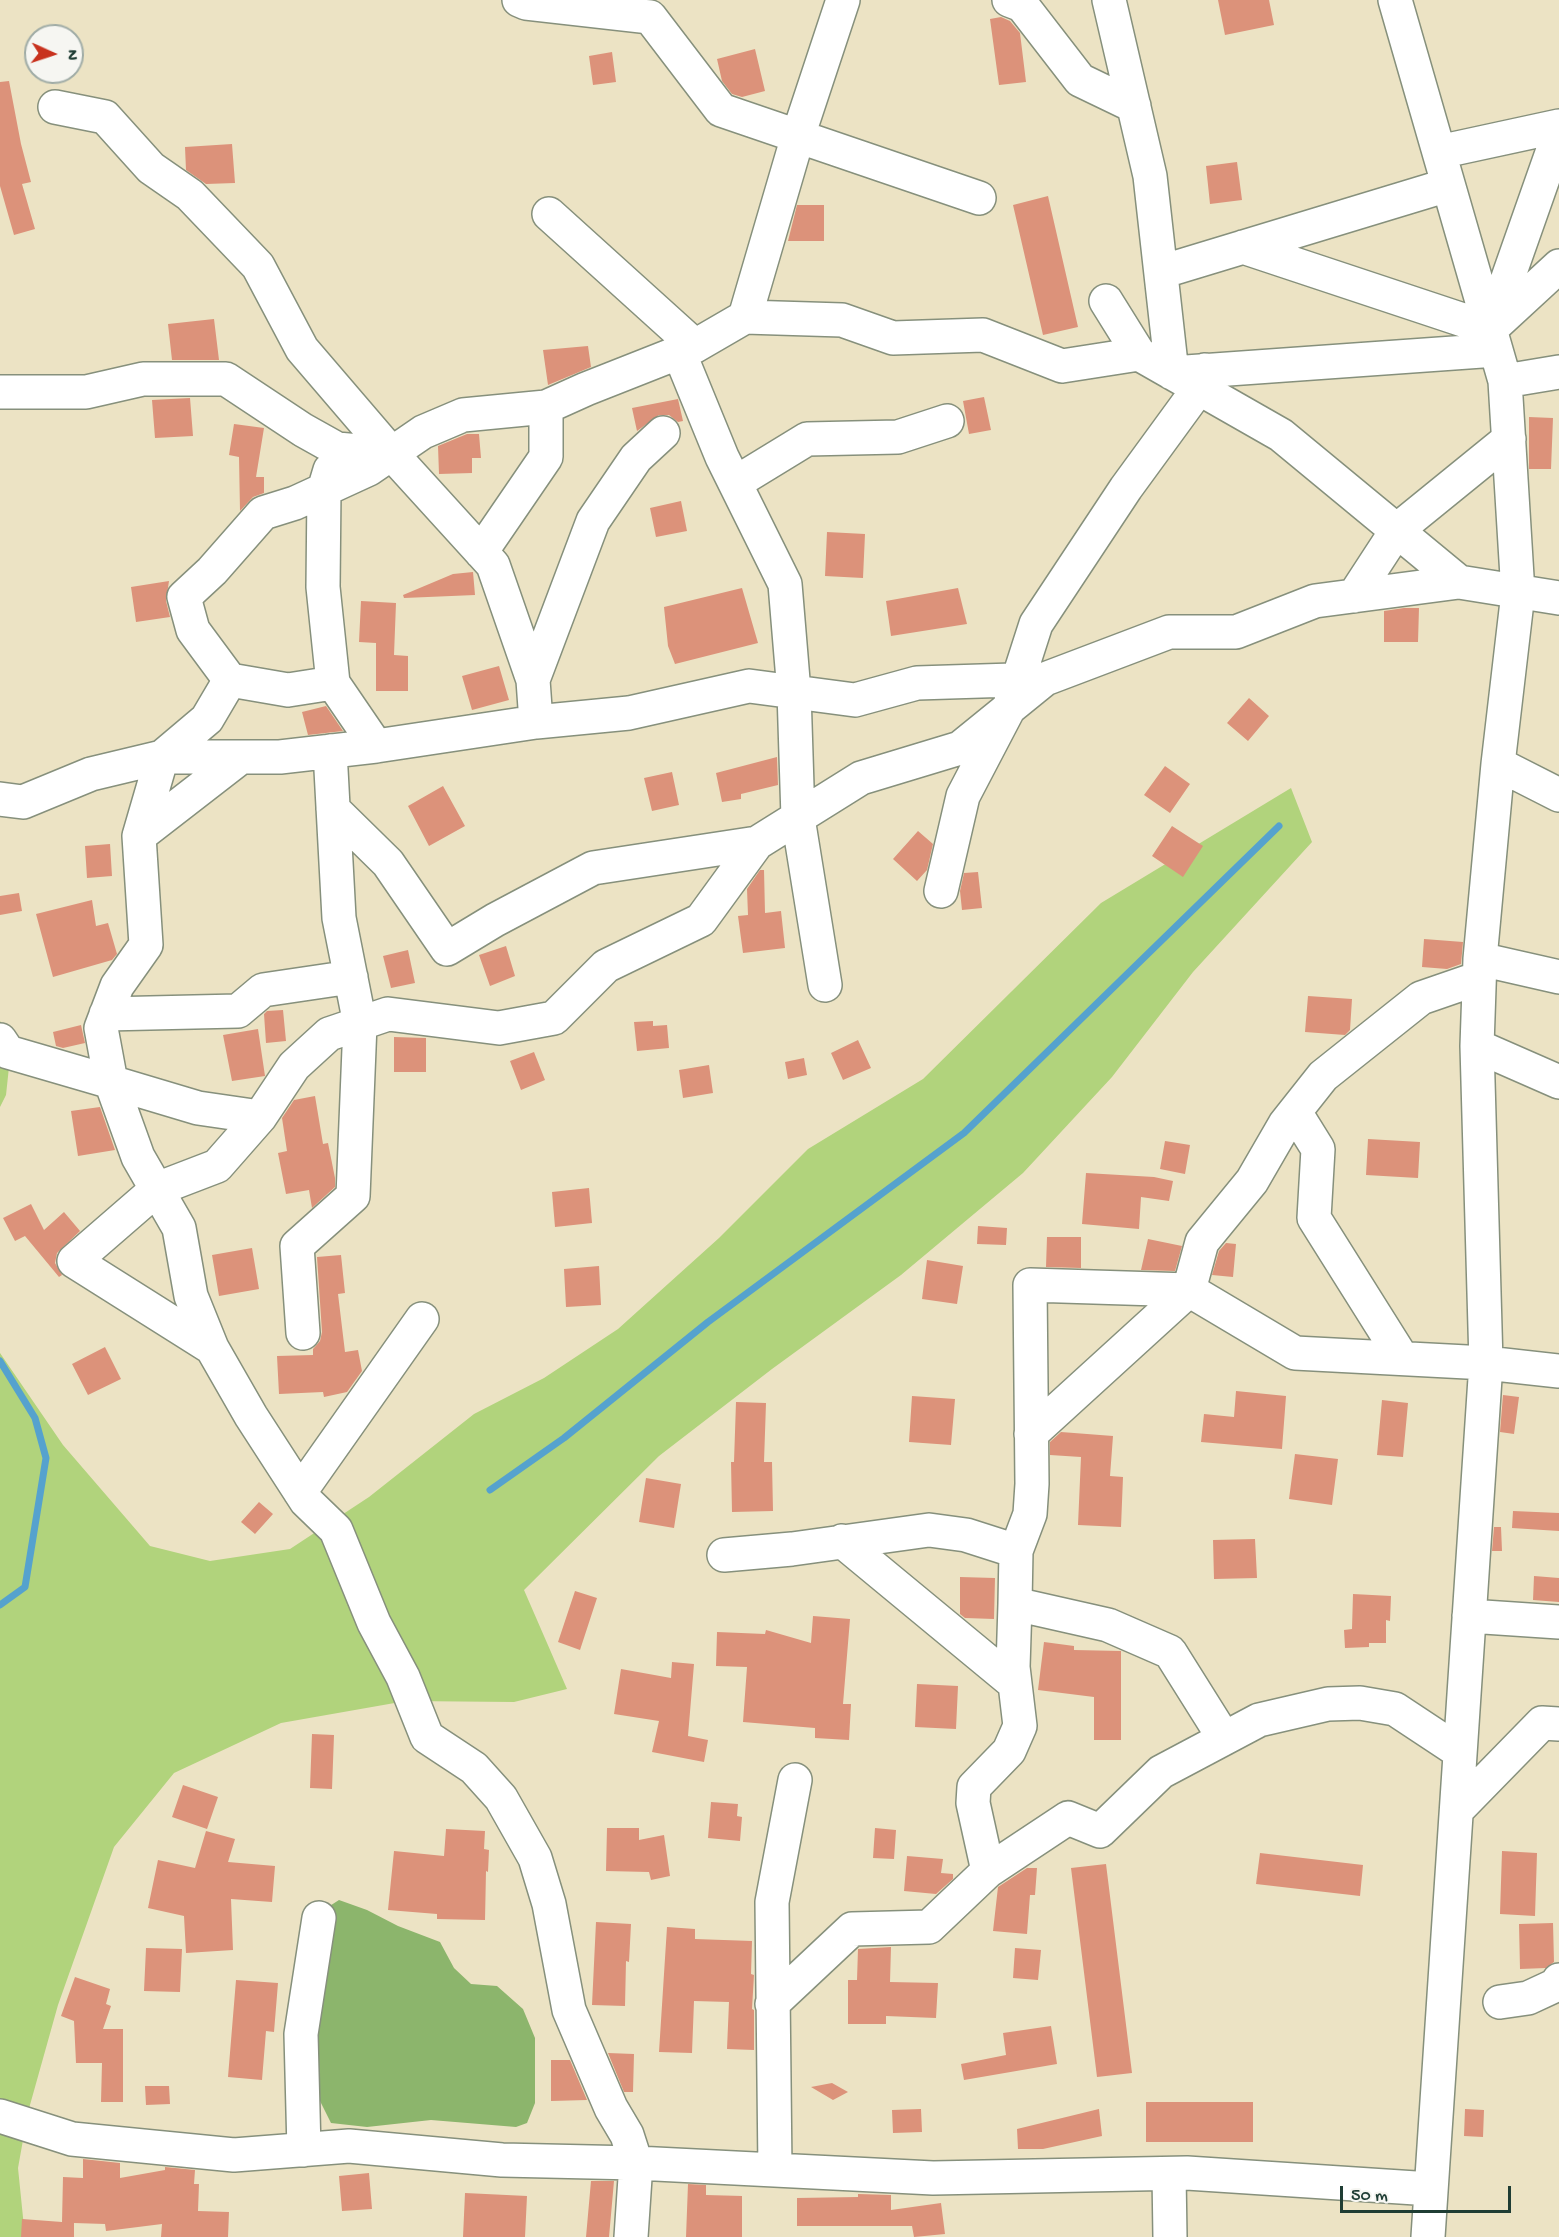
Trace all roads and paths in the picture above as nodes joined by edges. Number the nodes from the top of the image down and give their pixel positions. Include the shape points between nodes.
1 (519, 0) edge
2 (843, 0) edge
3 (1009, 0) edge
4 (1109, 0) edge
5 (1395, 0) edge
6 (1134, 106) junction
7 (55, 107) dead end
8 (1559, 126) edge
9 (1559, 133) edge
10 (798, 136) junction
11 (1439, 152) junction
12 (1448, 184) junction
13 (979, 198) dead end
14 (549, 214) dead end
15 (1243, 247) junction
16 (1559, 266) edge
17 (1161, 272) junction
18 (1106, 301) dead end
19 (745, 318) junction
20 (1493, 339) junction
21 (687, 349) junction
22 (1139, 354) junction
23 (1559, 372) edge
24 (1192, 377) junction
25 (1505, 381) junction
26 (334, 386) junction
27 (0, 392) edge
28 (546, 407) junction
29 (947, 421) dead end
30 (663, 433) dead end
31 (1509, 439) junction
32 (337, 449) junction
33 (392, 454) junction
34 (735, 483) junction
35 (324, 490) junction
36 (1397, 531) junction
37 (481, 552) junction
38 (1459, 582) junction
39 (1518, 593) junction
40 (1354, 596) junction
41 (1559, 598) edge
42 (230, 680) junction
43 (533, 680) junction
44 (333, 683) junction
45 (1024, 689) junction
46 (794, 692) junction
47 (536, 722) junction
48 (376, 746) junction
49 (330, 751) junction
50 (162, 757) junction
51 (241, 757) junction
52 (1498, 764) junction
53 (1559, 795) edge
54 (0, 799) edge
55 (333, 809) junction
56 (798, 818) junction
57 (140, 836) junction
58 (757, 843) junction
59 (941, 891) dead end
60 (1480, 969) junction
61 (351, 977) junction
62 (1559, 977) edge
63 (825, 985) dead end
64 (106, 1014) junction
65 (360, 1024) junction
66 (0, 1040) edge
67 (1477, 1046) junction
68 (111, 1082) junction
69 (1559, 1082) edge
70 (1295, 1112) junction
71 (260, 1117) junction
72 (157, 1189) junction
73 (1189, 1290) junction
74 (422, 1319) dead end
75 (303, 1333) dead end
76 (212, 1348) junction
77 (1402, 1358) junction
78 (1486, 1363) junction
79 (1559, 1371) edge
80 (1031, 1434) junction
81 (300, 1492) junction
82 (842, 1541) junction
83 (1016, 1551) junction
84 (724, 1555) dead end
85 (1015, 1604) junction
86 (1469, 1617) junction
87 (1559, 1622) edge
88 (1015, 1684) junction
89 (1559, 1724) edge
90 (1224, 1738) junction
91 (1460, 1752) junction
92 (795, 1780) dead end
93 (1456, 1810) junction
94 (988, 1872) junction
95 (319, 1918) dead end
96 (1559, 1980) edge
97 (1500, 2002) dead end
98 (772, 2004) junction
99 (0, 2116) edge
100 (304, 2150) junction
101 (636, 2163) junction
102 (775, 2170) junction
103 (1170, 2174) junction
104 (1431, 2189) junction
105 (631, 2237) edge
106 (1170, 2237) edge
107 (1428, 2237) edge

1 - 10 street via 650,17 721,110
2 - 10 street
3 - 6 street via 1022,5 1080,80
4 - 6 street
5 - 11 street
6 - 17 street via 1150,176
7 - 26 street via 105,117 152,168 190,195 258,266 302,349
8 - 11 street
9 - 20 street
10 - 13 street
10 - 19 street
11 - 12 street
12 - 15 street
12 - 20 street
14 - 21 street
15 - 17 street
15 - 20 street
16 - 20 street
17 - 24 street
18 - 22 street
19 - 21 street
19 - 22 street via 842,320 893,338 983,335 1062,366
20 - 24 street
20 - 25 street
21 - 28 street
21 - 34 street via 722,457
22 - 24 street
23 - 25 street
24 - 36 street via 1281,435
24 - 45 street via 1126,488 1036,624
25 - 31 street
26 - 32 street
26 - 33 street
27 - 32 street via 86,392 143,380 226,379
28 - 33 street via 463,415 423,432
28 - 37 street via 546,457
29 - 34 street via 898,438 807,439
30 - 43 street via 636,458 593,521
31 - 36 street
31 - 39 street
32 - 33 street
32 - 35 street
33 - 35 street via 369,470
33 - 37 street
34 - 46 street via 785,584
35 - 42 street via 263,513 184,597 193,630
35 - 44 street via 323,587
36 - 38 street
36 - 40 street
37 - 43 street via 493,565
38 - 39 street
38 - 40 street
39 - 41 street
39 - 52 street
40 - 45 street via 1315,601 1236,632 1169,632
42 - 44 street via 288,690
42 - 50 street via 207,719
43 - 47 street
44 - 48 street
45 - 46 street via 917,683 855,700
45 - 56 street via 960,748 861,778
45 - 59 street via 963,796
46 - 47 street via 749,686 629,713
46 - 56 street
47 - 48 street
48 - 49 street
49 - 51 street
49 - 55 street
50 - 51 street
50 - 54 street via 91,774 23,802
50 - 57 street
51 - 57 street
52 - 53 street
52 - 60 street
55 - 58 street via 388,863 447,949 593,868
55 - 61 street via 339,918
56 - 58 street
56 - 63 street
57 - 64 street via 146,945 117,986
58 - 65 street via 701,920 606,966 555,1018 499,1028 388,1014
60 - 62 street
60 - 67 street
60 - 70 street via 1421,998 1323,1076
61 - 64 street via 263,990 238,1011
61 - 65 street
64 - 68 street via 101,1028
65 - 71 street via 329,1034 294,1066
65 - 75 street via 353,1196 297,1246
66 - 68 street via 8,1052
67 - 69 street
67 - 78 street
68 - 71 street via 198,1108
68 - 72 street via 138,1157
70 - 73 street via 1252,1181 1202,1242
70 - 77 street via 1318,1149 1314,1218
71 - 72 street via 218,1166
72 - 76 street via 179,1228 191,1296
72 - 76 street via 74,1261
73 - 77 street via 1295,1353
73 - 80 street
73 - 80 street via 1030,1286
74 - 81 street
76 - 81 street
77 - 78 street
78 - 79 street
78 - 86 street
80 - 83 street via 1030,1514
81 - 101 street via 336,1530 374,1623 404,1677 427,1737 474,1768 488,1783 501,1798 535,1858 549,1904 569,2010
82 - 83 street via 929,1530 966,1535
82 - 84 street
82 - 88 street
83 - 85 street
85 - 88 street
85 - 90 street via 1108,1625 1170,1652
86 - 87 street
86 - 91 street
88 - 94 street via 1020,1726 1009,1750 974,1787 973,1803
89 - 93 street via 1542,1723
90 - 91 street via 1259,1720 1328,1704 1360,1703 1395,1709
90 - 94 street via 1161,1772 1100,1831 1068,1818
91 - 93 street
92 - 98 street via 772,1902
93 - 104 street
94 - 98 street via 929,1927 852,1929
95 - 100 street via 301,2034
96 - 97 street via 1528,1998
98 - 102 street
99 - 100 street via 72,2139 234,2155
100 - 101 street via 350,2146 502,2160
101 - 102 street
101 - 105 street
102 - 103 street via 933,2178
103 - 104 street
103 - 106 street
104 - 107 street

